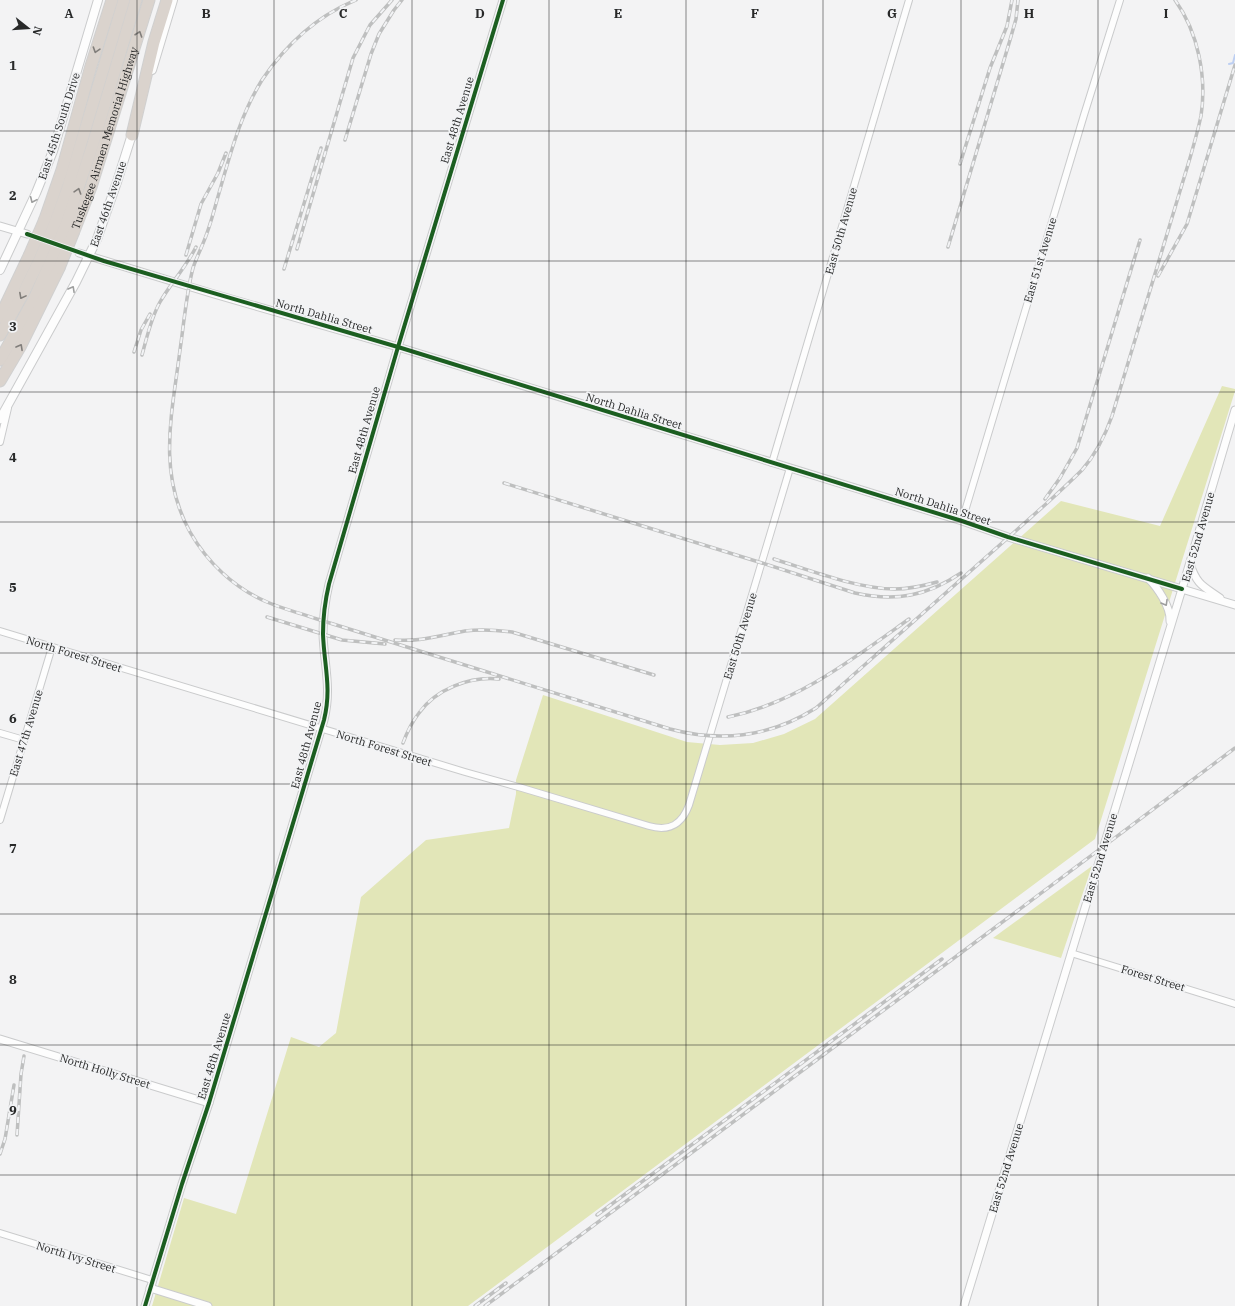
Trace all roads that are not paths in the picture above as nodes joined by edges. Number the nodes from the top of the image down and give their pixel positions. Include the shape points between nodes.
1 (98, 0) edge
2 (112, 0) edge
3 (124, 0) edge
4 (136, 0) edge
5 (149, 0) edge
6 (167, 0) edge
7 (173, 0) edge
8 (503, 0) edge
9 (909, 0) edge
10 (1120, 0) edge
11 (132, 135) junction
12 (60, 225) junction
13 (0, 226) edge
14 (18, 231) junction
15 (27, 234) dead end
16 (79, 253) dead end
17 (89, 256) junction
18 (44, 263) junction
19 (0, 270) edge
20 (0, 317) edge
21 (0, 335) edge
22 (398, 347) junction
23 (0, 360) edge
24 (0, 381) edge
25 (9, 403) junction
26 (1235, 410) edge
27 (0, 419) edge
28 (0, 442) edge
29 (772, 462) junction
30 (790, 468) junction
31 (962, 521) junction
32 (1190, 563) junction
33 (1147, 578) junction
34 (1182, 589) junction
35 (1233, 604) edge
36 (0, 631) edge
37 (1169, 632) junction
38 (52, 647) junction
39 (321, 729) junction
40 (0, 733) edge
41 (24, 740) junction
42 (689, 805) joint
43 (0, 820) edge
44 (1071, 953) junction
45 (1235, 1004) edge
46 (0, 1039) edge
47 (209, 1103) junction
48 (0, 1233) edge
49 (152, 1280) junction
50 (150, 1288) junction
51 (145, 1306) edge
52 (208, 1306) edge
53 (964, 1306) edge

1 -> 14 main road, East 45th South Drive via 53,151
2 -> 12 highway, Tuskegee Airmen Memorial Highway via 60,176
3 - 12 highway via 67,190
12 -> 4 highway via 92,147
12 -> 5 highway, Tuskegee Airmen Memorial Highway via 91,187
6 - 11 highway
7 - 11 main road, East 46th Avenue
8 - 22 street, East 48th Avenue
9 - 29 street, East 50th Avenue
10 - 31 street, East 51st Avenue
11 - 17 main road, East 46th Avenue via 104,221
12 - 18 highway, Tuskegee Airmen Memorial Highway, bridge
12 - 18 highway, Tuskegee Airmen Memorial Highway, bridge
13 - 14 street
14 - 15 street
14 - 19 main road, East 45th South Drive
16 - 17 street, North Dahlia Street
17 - 22 street, North Dahlia Street
25 -> 17 main road, East 46th Avenue
18 - 20 highway, Tuskegee Airmen Memorial Highway
18 -> 21 highway
18 - 23 highway via 34,299
24 -> 18 highway, Tuskegee Airmen Memorial Highway via 20,347
22 - 29 street, North Dahlia Street
22 - 39 street, East 48th Avenue via 326,595 323,635 328,690 327,707
25 - 27 main road
25 - 28 street, East 46th Avenue
26 - 32 street, East 52nd Avenue
29 - 30 street, North Dahlia Street
30 - 31 street, North Dahlia Street
30 - 42 street, East 50th Avenue
31 - 33 street, North Dahlia Street
32 - 34 street, East 52nd Avenue
32 - 35 street via 1198,582
33 - 34 street, North Dahlia Street
33 -> 37 street via 1156,587 1169,611
34 - 35 street, North Dahlia Street
34 - 37 street, East 52nd Avenue
36 - 38 street, North Forest Street
37 - 44 street, East 52nd Avenue
38 - 39 street, North Forest Street
38 - 41 street, East 47th Avenue
39 - 42 street, North Forest Street via 653,827 667,828 676,824 684,816
39 - 47 street, East 48th Avenue
40 - 41 street
41 - 43 street, East 47th Avenue
44 - 45 street, Forest Street
44 - 53 street, East 52nd Avenue
46 - 47 street, North Holly Street
47 - 49 street, East 48th Avenue
48 - 49 street, North Ivy Street
49 - 50 street, East 48th Avenue
50 - 51 street, East 48th Avenue
50 - 52 street

